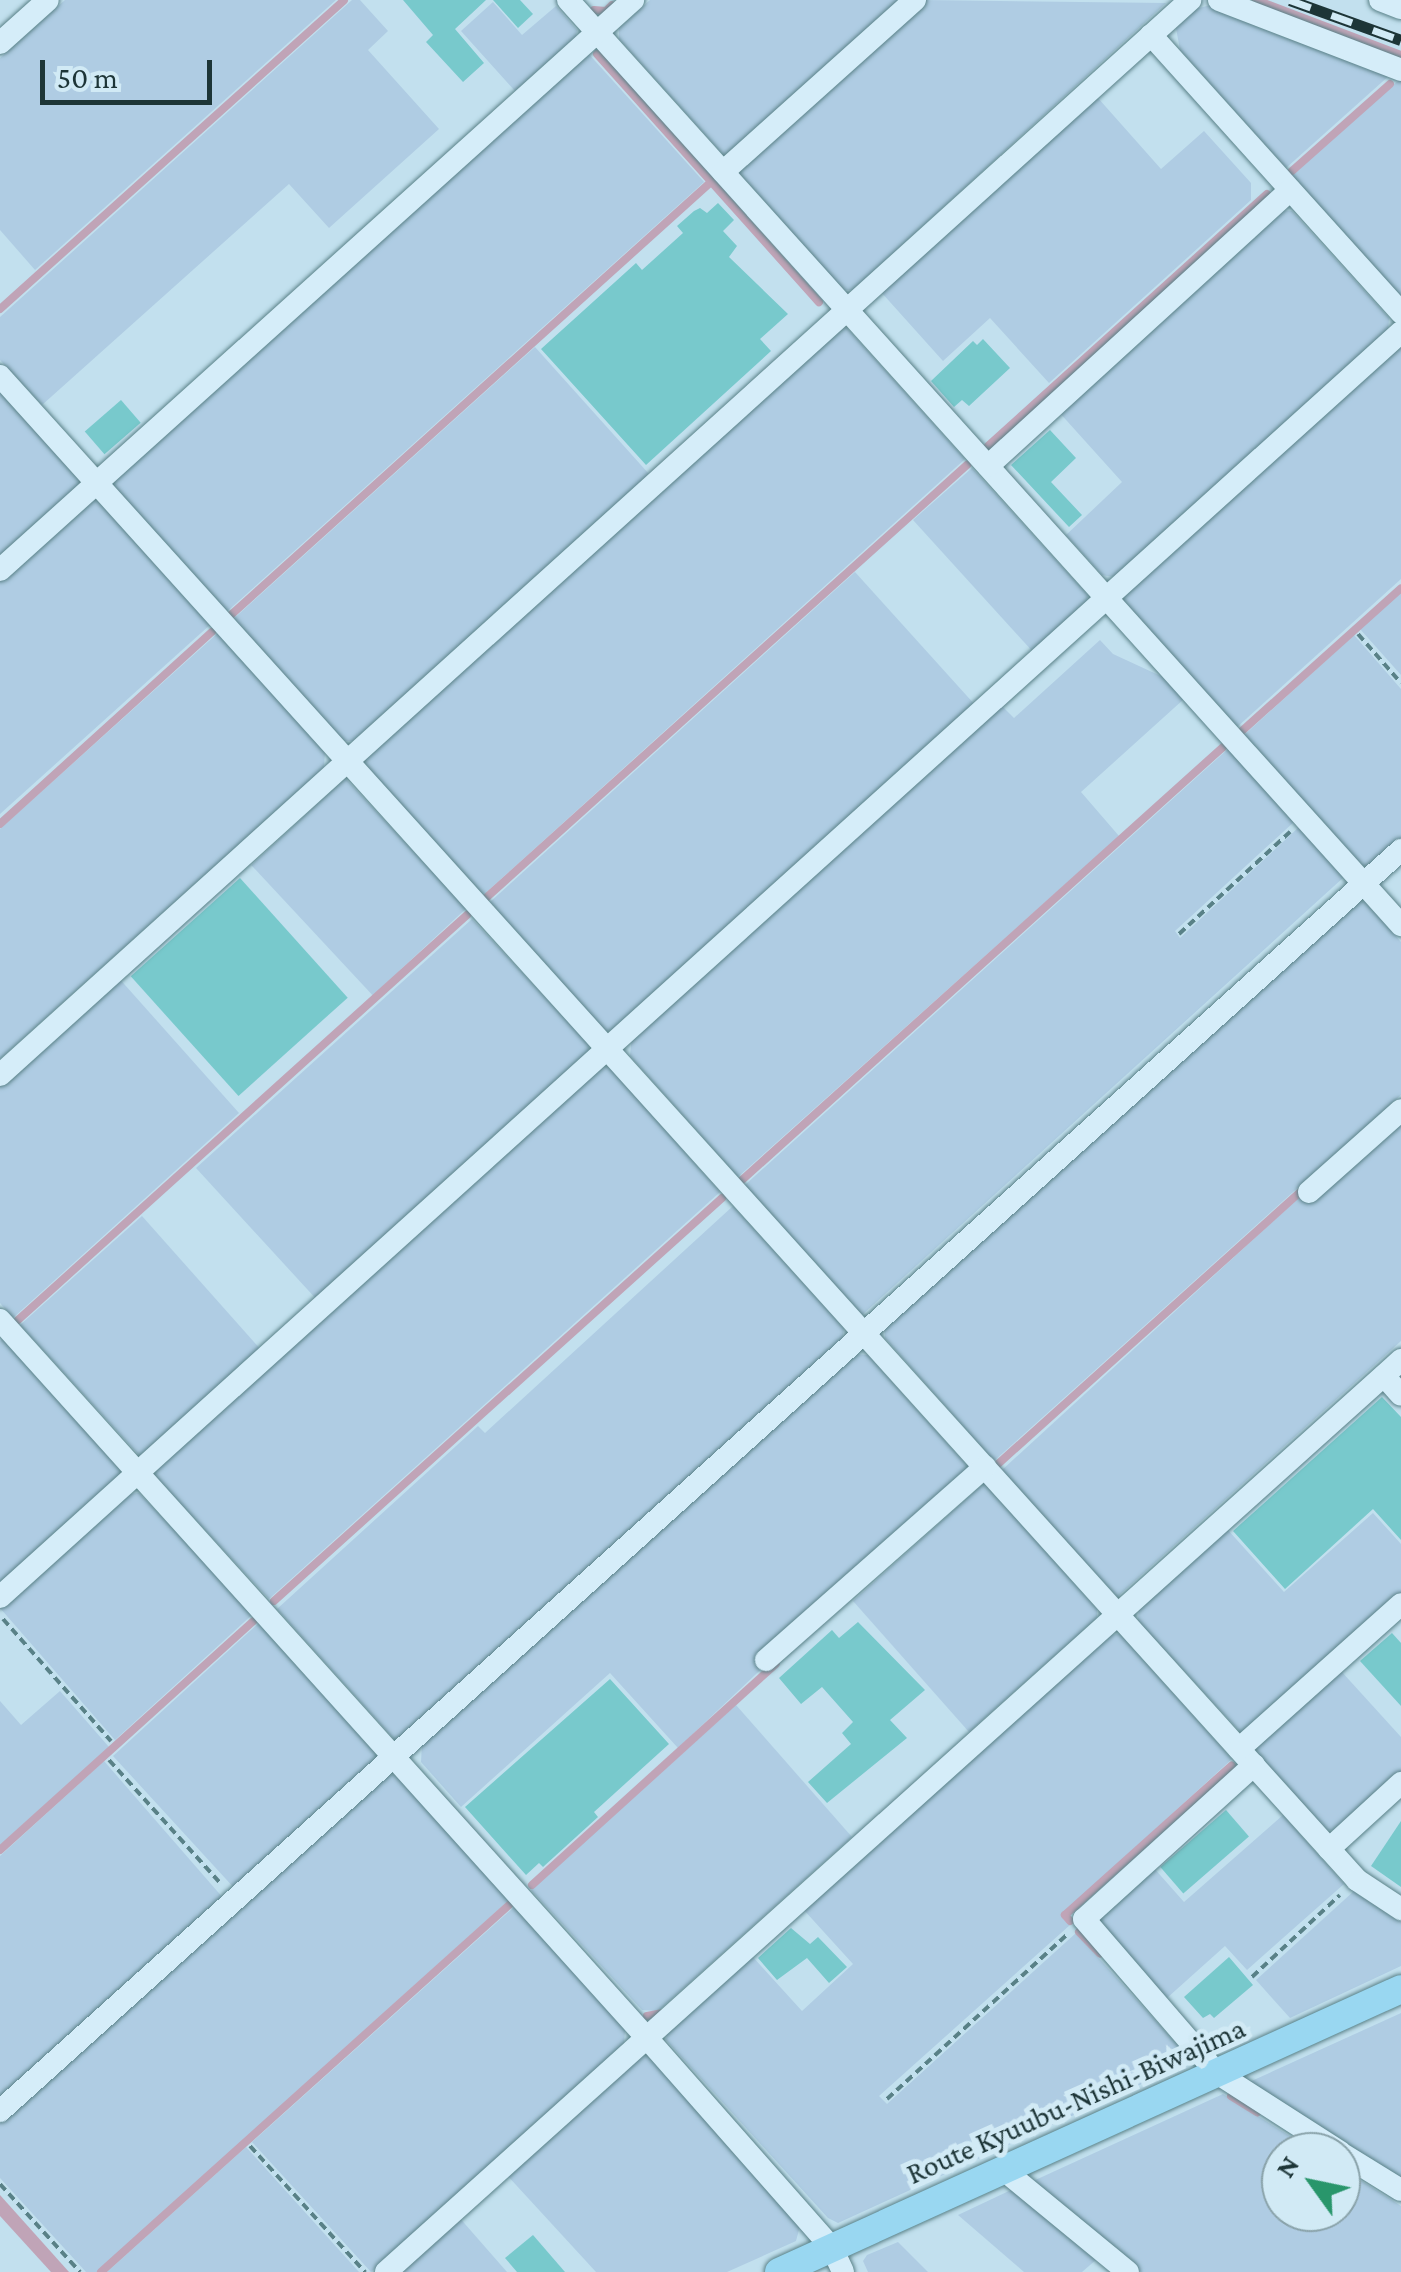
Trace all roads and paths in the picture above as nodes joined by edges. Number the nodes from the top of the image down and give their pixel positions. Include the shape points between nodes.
1 (48, 0) edge
2 (568, 0) edge
3 (633, 0) edge
4 (915, 0) edge
5 (1190, 0) edge
6 (1219, 0) edge
7 (598, 32) junction
8 (1151, 36) junction
9 (0, 43) edge
10 (1401, 70) edge
11 (723, 172) junction
12 (1290, 190) junction
13 (847, 310) junction
14 (1401, 313) edge
15 (1401, 332) edge
16 (0, 376) edge
17 (988, 466) junction
18 (95, 484) junction
19 (0, 570) edge
20 (1107, 598) junction
21 (1358, 634) dead end
22 (1401, 683) edge
23 (345, 764) junction
24 (1305, 818) junction
25 (1401, 850) edge
26 (1364, 883) junction
27 (1401, 925) edge
28 (1178, 934) dead end
29 (608, 1048) junction
30 (0, 1075) edge
31 (1401, 1110) edge
32 (1308, 1192) dead end
33 (0, 1320) edge
34 (864, 1332) junction
35 (1392, 1368) edge
36 (1401, 1395) edge
37 (984, 1467) junction
38 (139, 1472) junction
39 (0, 1597) edge
40 (1401, 1604) edge
41 (0, 1615) edge
42 (1119, 1616) junction
43 (766, 1660) dead end
44 (110, 1741) dead end
45 (396, 1756) junction
46 (1246, 1757) junction
47 (109, 1760) dead end
48 (1401, 1783) edge
49 (1329, 1849) junction
50 (1357, 1880) junction
51 (236, 1900) junction
52 (1401, 1909) edge
53 (1084, 1919) junction
54 (1252, 1977) dead end
55 (1401, 1989) edge
56 (646, 2037) junction
57 (1217, 2073) junction
58 (887, 2099) dead end
59 (0, 2111) edge
60 (1309, 2132) edge
61 (250, 2146) dead end
62 (1361, 2165) edge
63 (1004, 2170) junction
64 (0, 2184) edge
65 (1401, 2190) edge
66 (1107, 2255) junction
67 (838, 2260) edge
68 (80, 2272) edge
69 (365, 2272) edge
70 (386, 2272) edge
71 (778, 2272) edge
72 (1089, 2272) edge
73 (1128, 2272) edge

1 - 9 street
2 - 7 street
3 - 7 street
4 - 11 street
5 - 8 street
6 - 10 street
7 - 11 street
7 - 18 street
8 - 12 street
8 - 13 street
11 - 13 street
12 - 14 street
12 - 17 street
13 - 17 street
13 - 23 street
15 - 20 street
16 - 18 street
17 - 20 street
18 - 19 street
18 - 23 street
20 - 24 street
20 - 29 street
21 - 22 path
23 - 29 street
23 - 30 street
24 - 26 street
24 - 28 path
25 - 26 street
26 - 27 street
26 - 34 street
29 - 34 street
29 - 38 street
31 - 32 street
33 - 38 street
34 - 37 street
34 - 45 street
35 - 36 street
35 - 42 street
37 - 42 street
37 - 43 street
38 - 39 street
38 - 45 street
40 - 46 street
41 - 44 path
42 - 46 street
42 - 56 street
45 - 51 street
45 - 56 street
46 - 49 street
46 - 53 street
47 - 51 path
48 - 49 street
49 - 50 street
50 - 52 street
50 - 54 path
51 - 59 street
53 - 57 street
53 - 58 path
55 - 57 main road, Route Kyuubu-Nishi-Biwajima
56 - 67 street
56 - 70 street
57 - 60 street
57 - 63 main road, Route Kyuubu-Nishi-Biwajima
61 - 69 path
62 - 65 street
63 - 66 street
63 - 67 main road, Route Kyuubu-Nishi-Biwajima
64 - 68 path
66 - 72 street
66 - 73 street
67 - 71 main road, Route Kyuubu-Nishi-Biwajima

